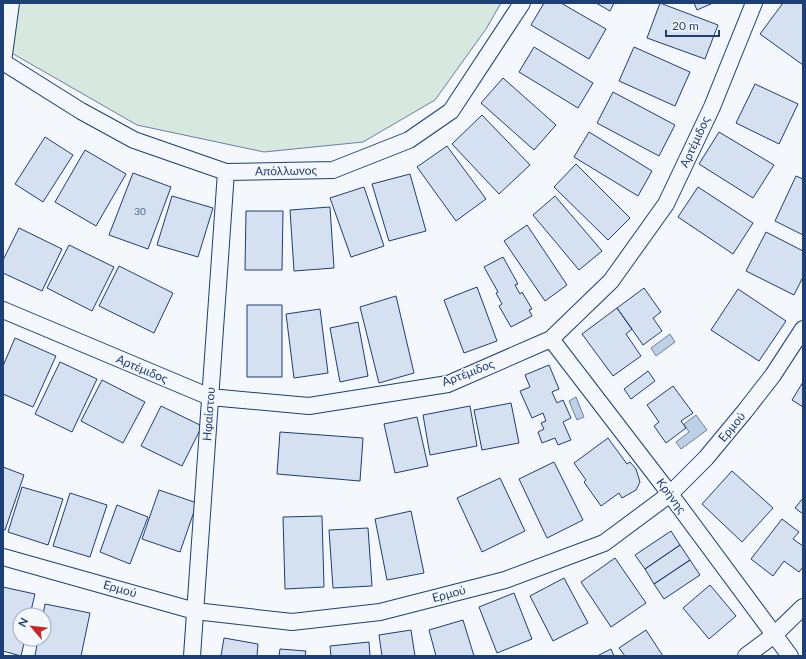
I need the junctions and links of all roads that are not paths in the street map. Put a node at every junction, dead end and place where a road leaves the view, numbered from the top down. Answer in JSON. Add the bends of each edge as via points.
{"nodes":[{"id":1,"x":11,"y":3,"type":"edge"},
{"id":2,"x":522,"y":3,"type":"edge"},
{"id":3,"x":754,"y":3,"type":"edge"},
{"id":4,"x":3,"y":62,"type":"edge"},
{"id":5,"x":226,"y":172,"type":"junction"},
{"id":6,"x":3,"y":310,"type":"edge"},
{"id":7,"x":803,"y":329,"type":"edge"},
{"id":8,"x":551,"y":338,"type":"junction"},
{"id":9,"x":210,"y":397,"type":"junction"},
{"id":10,"x":670,"y":494,"type":"junction"},
{"id":11,"x":3,"y":557,"type":"edge"},
{"id":12,"x":803,"y":608,"type":"edge"},
{"id":13,"x":195,"y":611,"type":"junction"},
{"id":14,"x":774,"y":634,"type":"junction"},
{"id":15,"x":192,"y":656,"type":"edge"},
{"id":16,"x":746,"y":656,"type":"edge"},
{"id":17,"x":790,"y":656,"type":"edge"}],
"edges":[{"from":1,"to":4,"type":"street"},
{"from":2,"to":5,"type":"street","name":"Απόλλωνος","via":[[451,110],[409,140],[333,170]]},
{"from":3,"to":8,"type":"street","name":"Αρτέμιδος","via":[[712,107],[666,204],[611,281]]},
{"from":4,"to":5,"type":"street","name":"Απόλλωνος","via":[[81,111],[134,140]]},
{"from":5,"to":9,"type":"street","name":"Ηφαίστου"},
{"from":6,"to":9,"type":"street","name":"Αρτέμιδος"},
{"from":7,"to":10,"type":"street","name":"Ερμού","via":[[773,375],[745,411],[706,458]]},
{"from":8,"to":9,"type":"street","name":"Αρτέμιδος","via":[[448,384],[309,406]]},
{"from":8,"to":10,"type":"street","name":"Κρήνης"},
{"from":9,"to":13,"type":"street","name":"Ηφαίστου"},
{"from":10,"to":13,"type":"street","name":"Ερμού","via":[[604,543],[505,580],[380,612],[292,622]]},
{"from":10,"to":14,"type":"street","name":"Κρήνης"},
{"from":11,"to":13,"type":"street","name":"Ερμού"},
{"from":12,"to":14,"type":"street"},
{"from":13,"to":15,"type":"street","name":"Ηφαίστου"},
{"from":14,"to":16,"type":"street"},
{"from":14,"to":17,"type":"street","name":"Κρήνης"}]}
